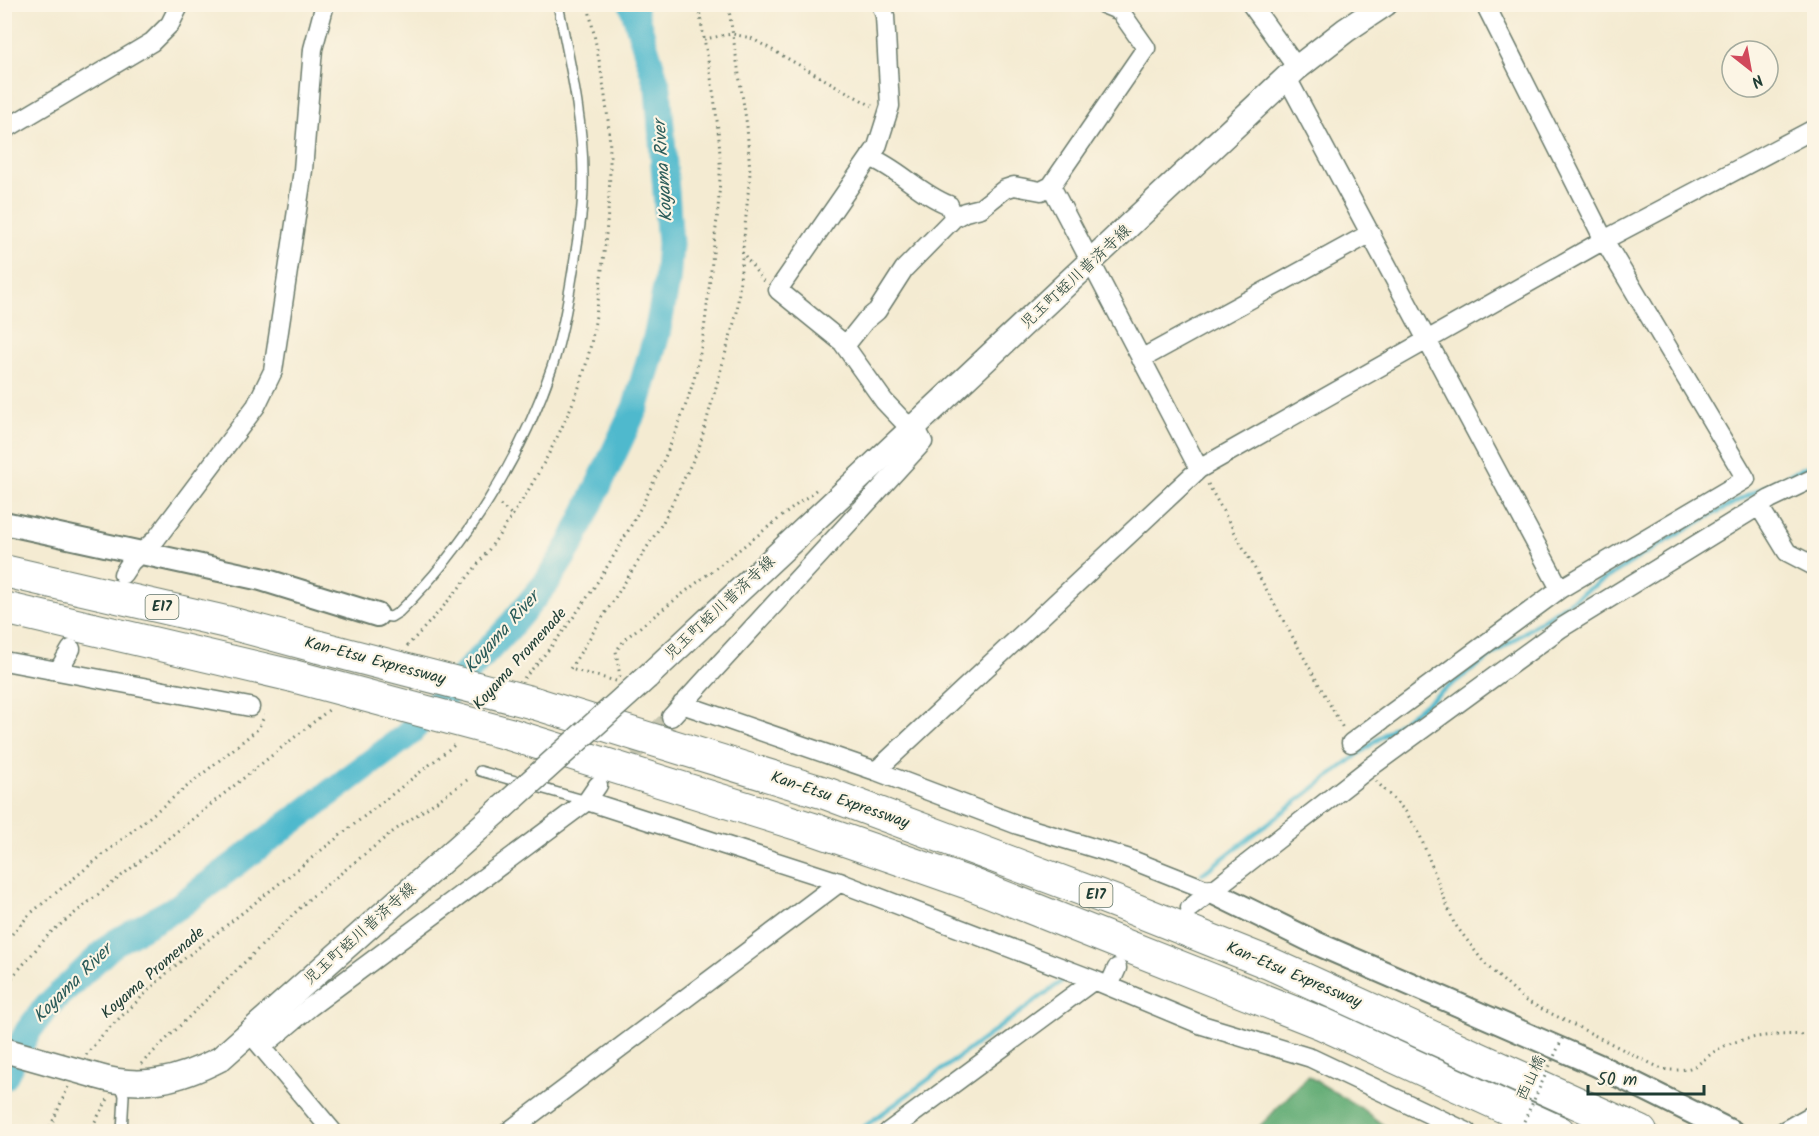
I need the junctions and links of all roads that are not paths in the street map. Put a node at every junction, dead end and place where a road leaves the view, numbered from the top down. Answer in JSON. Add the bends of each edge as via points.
{"nodes":[{"id":1,"x":180,"y":4,"type":"edge"},
{"id":2,"x":326,"y":4,"type":"edge"},
{"id":3,"x":558,"y":4,"type":"edge"},
{"id":4,"x":881,"y":4,"type":"edge"},
{"id":5,"x":1251,"y":4,"type":"edge"},
{"id":6,"x":1385,"y":4,"type":"edge"},
{"id":7,"x":1485,"y":4,"type":"edge"},
{"id":8,"x":1112,"y":6,"type":"edge"},
{"id":9,"x":1292,"y":73,"type":"junction"},
{"id":10,"x":4,"y":129,"type":"edge"},
{"id":11,"x":1815,"y":129,"type":"edge"},
{"id":12,"x":870,"y":157,"type":"junction"},
{"id":13,"x":1051,"y":186,"type":"junction"},
{"id":14,"x":954,"y":219,"type":"junction"},
{"id":15,"x":1371,"y":233,"type":"junction"},
{"id":16,"x":1604,"y":240,"type":"junction"},
{"id":17,"x":1091,"y":263,"type":"junction"},
{"id":18,"x":1429,"y":340,"type":"junction"},
{"id":19,"x":846,"y":346,"type":"junction"},
{"id":20,"x":1141,"y":359,"type":"junction"},
{"id":21,"x":916,"y":428,"type":"junction"},
{"id":22,"x":1199,"y":470,"type":"junction"},
{"id":23,"x":1815,"y":478,"type":"edge"},
{"id":24,"x":1760,"y":506,"type":"junction"},
{"id":25,"x":4,"y":524,"type":"edge"},
{"id":26,"x":142,"y":551,"type":"junction"},
{"id":27,"x":1815,"y":566,"type":"edge"},
{"id":28,"x":4,"y":571,"type":"edge"},
{"id":29,"x":123,"y":574,"type":"dead end"},
{"id":30,"x":1560,"y":589,"type":"junction"},
{"id":31,"x":4,"y":608,"type":"edge"},
{"id":32,"x":377,"y":615,"type":"joint"},
{"id":33,"x":71,"y":649,"type":"dead end"},
{"id":34,"x":4,"y":661,"type":"edge"},
{"id":35,"x":58,"y":671,"type":"junction"},
{"id":36,"x":250,"y":707,"type":"road end"},
{"id":37,"x":1351,"y":743,"type":"road end"},
{"id":38,"x":480,"y":771,"type":"road end"},
{"id":39,"x":876,"y":771,"type":"junction"},
{"id":40,"x":598,"y":785,"type":"tunnel mouth"},
{"id":41,"x":586,"y":801,"type":"junction"},
{"id":42,"x":840,"y":882,"type":"junction"},
{"id":43,"x":1210,"y":891,"type":"junction"},
{"id":44,"x":1190,"y":908,"type":"dead end"},
{"id":45,"x":1117,"y":968,"type":"dead end"},
{"id":46,"x":1102,"y":983,"type":"junction"},
{"id":47,"x":256,"y":1041,"type":"junction"},
{"id":48,"x":4,"y":1050,"type":"edge"},
{"id":49,"x":121,"y":1084,"type":"junction"},
{"id":50,"x":1815,"y":1114,"type":"edge"},
{"id":51,"x":122,"y":1131,"type":"edge"},
{"id":52,"x":333,"y":1131,"type":"edge"},
{"id":53,"x":508,"y":1131,"type":"edge"},
{"id":54,"x":888,"y":1131,"type":"edge"},
{"id":55,"x":1467,"y":1131,"type":"edge"},
{"id":56,"x":1559,"y":1131,"type":"edge"},
{"id":57,"x":1641,"y":1131,"type":"edge"},
{"id":58,"x":1732,"y":1131,"type":"edge"},
{"id":59,"x":1782,"y":1131,"type":"edge"}],
"edges":[{"from":1,"to":10,"type":"street","via":[[165,30],[152,42]]},
{"from":2,"to":26,"type":"street","via":[[313,49],[303,170],[273,371],[256,406]]},
{"from":3,"to":32,"type":"lane","via":[[581,134],[583,176],[576,255],[552,366],[519,443],[468,531],[399,612],[391,617]]},
{"from":4,"to":12,"type":"street","via":[[890,106]]},
{"from":5,"to":9,"type":"street"},
{"from":6,"to":9,"type":"main road","name":"児玉町蛭川普済寺線"},
{"from":7,"to":16,"type":"street"},
{"from":8,"to":13,"type":"street","via":[[1120,11],[1146,48]]},
{"from":9,"to":15,"type":"street"},
{"from":9,"to":17,"type":"main road","name":"児玉町蛭川普済寺線"},
{"from":11,"to":16,"type":"street"},
{"from":12,"to":14,"type":"street","via":[[891,166],[934,199],[949,205]]},
{"from":12,"to":19,"type":"street","via":[[778,290]]},
{"from":13,"to":14,"type":"street","via":[[1034,191],[1014,186],[1005,189],[981,208]]},
{"from":13,"to":17,"type":"street"},
{"from":14,"to":19,"type":"street","via":[[904,269],[877,311]]},
{"from":15,"to":18,"type":"street"},
{"from":15,"to":20,"type":"street"},
{"from":16,"to":18,"type":"street"},
{"from":16,"to":30,"type":"street","via":[[1746,479]]},
{"from":17,"to":20,"type":"street"},
{"from":17,"to":21,"type":"main road","name":"児玉町蛭川普済寺線"},
{"from":18,"to":22,"type":"street"},
{"from":18,"to":30,"type":"street"},
{"from":19,"to":21,"type":"street","via":[[884,401],[903,421]]},
{"from":20,"to":22,"type":"street"},
{"from":21,"to":39,"type":"street","via":[[923,442],[676,710]]},
{"from":21,"to":47,"type":"main road","name":"児玉町蛭川普済寺線","bridge":true,"via":[[502,808]]},
{"from":22,"to":39,"type":"street"},
{"from":23,"to":24,"type":"street"},
{"from":24,"to":27,"type":"street","via":[[1787,552]]},
{"from":24,"to":43,"type":"street","via":[[1561,628]]},
{"from":25,"to":26,"type":"street"},
{"from":26,"to":29,"type":"street"},
{"from":26,"to":32,"type":"street","via":[[261,579]]},
{"from":28,"to":57,"type":"highway","name":"Kan-Etsu Expressway","number":"E17","bridge":true,"via":[[319,647],[528,692],[828,794],[1282,969]]},
{"from":30,"to":37,"type":"street"},
{"from":31,"to":56,"type":"highway","name":"Kan-Etsu Expressway","number":"E17","bridge":true,"via":[[293,675],[509,734],[813,829],[971,884],[1323,1024]]},
{"from":33,"to":35,"type":"street"},
{"from":34,"to":35,"type":"street"},
{"from":35,"to":36,"type":"street"},
{"from":38,"to":41,"type":"lane"},
{"from":39,"to":43,"type":"street"},
{"from":40,"to":41,"type":"street"},
{"from":41,"to":42,"type":"street"},
{"from":41,"to":47,"type":"street","via":[[310,1007]]},
{"from":42,"to":46,"type":"street"},
{"from":42,"to":53,"type":"street"},
{"from":43,"to":44,"type":"street"},
{"from":43,"to":58,"type":"street","via":[[1318,944],[1597,1065]]},
{"from":45,"to":46,"type":"street"},
{"from":46,"to":54,"type":"street"},
{"from":46,"to":55,"type":"street","via":[[1202,1025],[1311,1058]]},
{"from":47,"to":49,"type":"main road","name":"児玉町蛭川普済寺線","via":[[185,1076]]},
{"from":47,"to":52,"type":"street"},
{"from":48,"to":49,"type":"main road","name":"児玉町蛭川普済寺線","bridge":true},
{"from":49,"to":51,"type":"lane"},
{"from":50,"to":59,"type":"street"}]}
